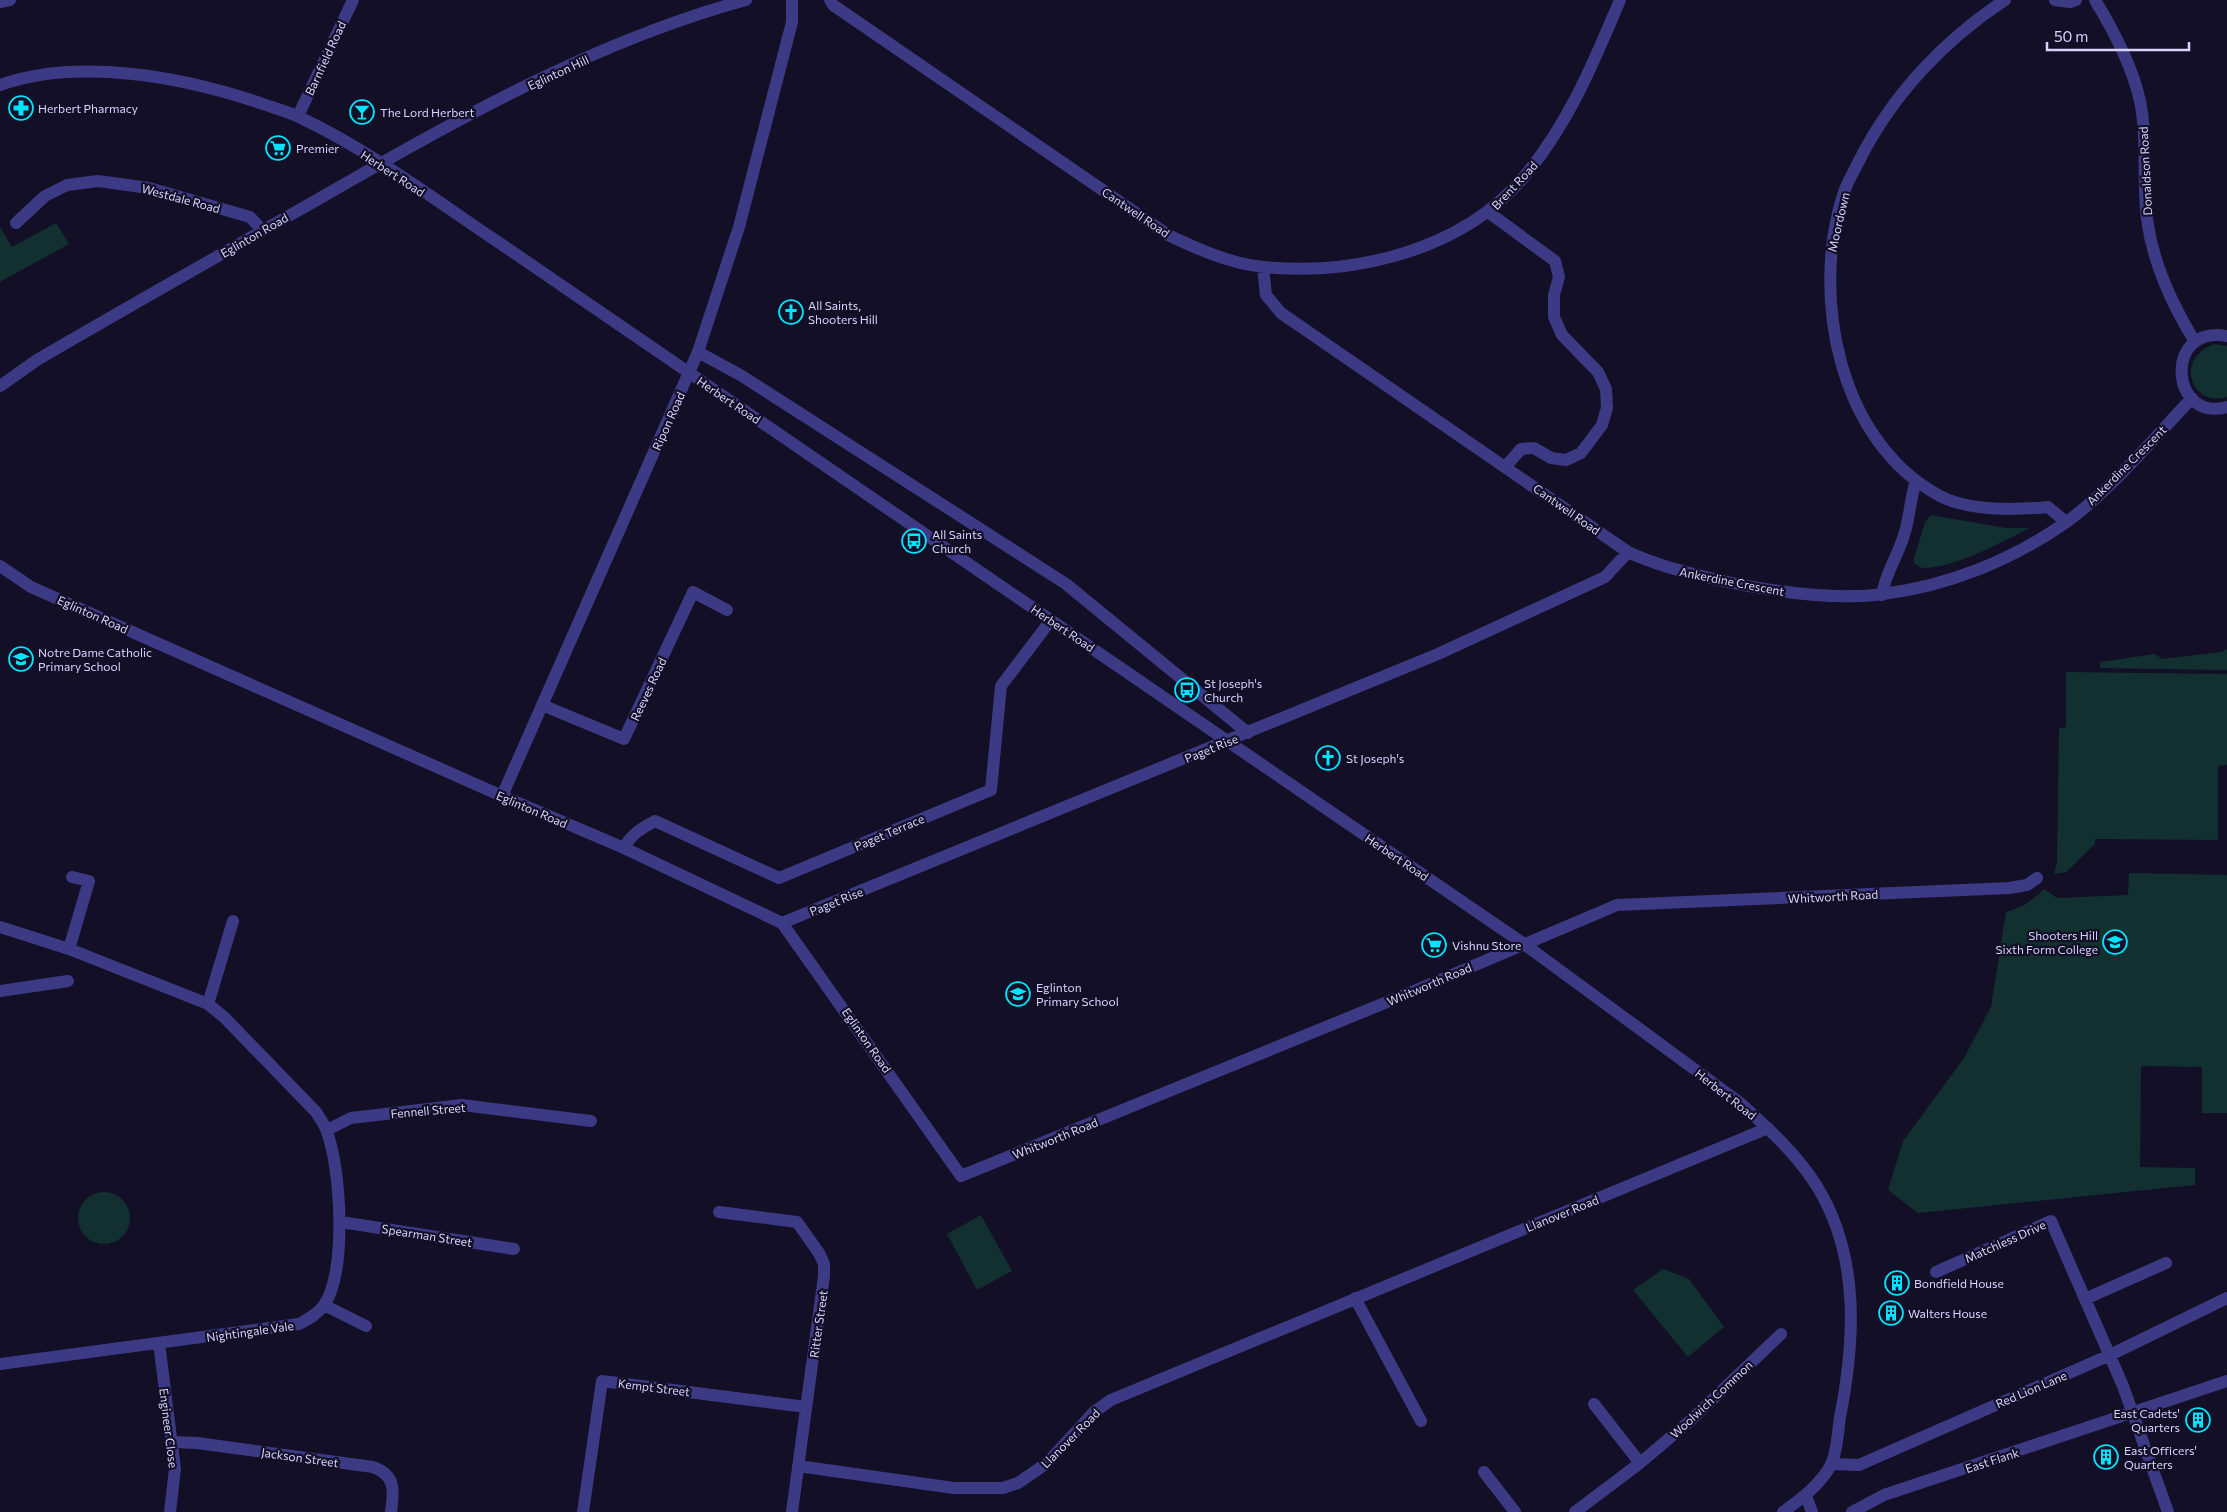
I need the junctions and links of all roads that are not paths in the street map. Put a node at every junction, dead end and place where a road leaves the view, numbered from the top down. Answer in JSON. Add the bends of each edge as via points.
{"nodes":[{"id":1,"x":10,"y":0,"type":"edge"},
{"id":2,"x":353,"y":0,"type":"edge"},
{"id":3,"x":746,"y":0,"type":"edge"},
{"id":4,"x":792,"y":0,"type":"edge"},
{"id":5,"x":830,"y":0,"type":"edge"},
{"id":6,"x":1620,"y":0,"type":"edge"},
{"id":7,"x":2005,"y":0,"type":"edge"},
{"id":8,"x":2055,"y":0,"type":"edge"},
{"id":9,"x":2076,"y":0,"type":"edge"},
{"id":10,"x":2095,"y":0,"type":"edge"},
{"id":11,"x":0,"y":2,"type":"edge"},
{"id":12,"x":731,"y":2,"type":"edge"},
{"id":13,"x":0,"y":85,"type":"edge"},
{"id":14,"x":298,"y":116,"type":"junction"},
{"id":15,"x":379,"y":162,"type":"junction"},
{"id":16,"x":1488,"y":212,"type":"junction"},
{"id":17,"x":16,"y":223,"type":"dead end"},
{"id":18,"x":262,"y":230,"type":"junction"},
{"id":19,"x":1262,"y":267,"type":"junction"},
{"id":20,"x":2227,"y":336,"type":"edge"},
{"id":21,"x":2194,"y":342,"type":"junction"},
{"id":22,"x":698,"y":352,"type":"junction"},
{"id":23,"x":689,"y":373,"type":"junction"},
{"id":24,"x":0,"y":386,"type":"edge"},
{"id":25,"x":2192,"y":398,"type":"junction"},
{"id":26,"x":2227,"y":407,"type":"edge"},
{"id":27,"x":1506,"y":466,"type":"junction"},
{"id":28,"x":1916,"y":481,"type":"junction"},
{"id":29,"x":2066,"y":522,"type":"junction"},
{"id":30,"x":1628,"y":552,"type":"junction"},
{"id":31,"x":0,"y":566,"type":"edge"},
{"id":32,"x":1882,"y":595,"type":"junction"},
{"id":33,"x":727,"y":610,"type":"dead end"},
{"id":34,"x":1051,"y":620,"type":"junction"},
{"id":35,"x":542,"y":705,"type":"junction"},
{"id":36,"x":1248,"y":733,"type":"junction"},
{"id":37,"x":1228,"y":742,"type":"junction"},
{"id":38,"x":502,"y":796,"type":"junction"},
{"id":39,"x":624,"y":848,"type":"junction"},
{"id":40,"x":72,"y":877,"type":"dead end"},
{"id":41,"x":2037,"y":878,"type":"dead end"},
{"id":42,"x":233,"y":921,"type":"dead end"},
{"id":43,"x":782,"y":923,"type":"junction"},
{"id":44,"x":0,"y":927,"type":"edge"},
{"id":45,"x":1524,"y":944,"type":"junction"},
{"id":46,"x":68,"y":949,"type":"junction"},
{"id":47,"x":68,"y":981,"type":"dead end"},
{"id":48,"x":0,"y":991,"type":"edge"},
{"id":49,"x":208,"y":1004,"type":"junction"},
{"id":50,"x":591,"y":1121,"type":"dead end"},
{"id":51,"x":1768,"y":1128,"type":"junction"},
{"id":52,"x":327,"y":1130,"type":"junction"},
{"id":53,"x":961,"y":1176,"type":"joint"},
{"id":54,"x":719,"y":1212,"type":"dead end"},
{"id":55,"x":341,"y":1222,"type":"junction"},
{"id":56,"x":514,"y":1249,"type":"dead end"},
{"id":57,"x":2166,"y":1263,"type":"dead end"},
{"id":58,"x":1936,"y":1272,"type":"dead end"},
{"id":59,"x":1356,"y":1298,"type":"junction"},
{"id":60,"x":2227,"y":1298,"type":"edge"},
{"id":61,"x":2086,"y":1299,"type":"junction"},
{"id":62,"x":324,"y":1305,"type":"junction"},
{"id":63,"x":366,"y":1326,"type":"dead end"},
{"id":64,"x":1781,"y":1334,"type":"dead end"},
{"id":65,"x":158,"y":1343,"type":"junction"},
{"id":66,"x":2110,"y":1355,"type":"junction"},
{"id":67,"x":0,"y":1364,"type":"edge"},
{"id":68,"x":2227,"y":1381,"type":"edge"},
{"id":69,"x":1594,"y":1404,"type":"dead end"},
{"id":70,"x":806,"y":1407,"type":"junction"},
{"id":71,"x":2134,"y":1414,"type":"junction"},
{"id":72,"x":1421,"y":1421,"type":"dead end"},
{"id":73,"x":173,"y":1442,"type":"junction"},
{"id":74,"x":1640,"y":1463,"type":"junction"},
{"id":75,"x":1831,"y":1464,"type":"junction"},
{"id":76,"x":798,"y":1466,"type":"junction"},
{"id":77,"x":1484,"y":1472,"type":"dead end"},
{"id":78,"x":1806,"y":1496,"type":"junction"},
{"id":79,"x":170,"y":1512,"type":"edge"},
{"id":80,"x":391,"y":1512,"type":"edge"},
{"id":81,"x":583,"y":1512,"type":"edge"},
{"id":82,"x":792,"y":1512,"type":"edge"},
{"id":83,"x":1515,"y":1512,"type":"edge"},
{"id":84,"x":1576,"y":1512,"type":"edge"},
{"id":85,"x":1782,"y":1512,"type":"edge"},
{"id":86,"x":1812,"y":1512,"type":"edge"},
{"id":87,"x":1852,"y":1512,"type":"edge"},
{"id":88,"x":2168,"y":1512,"type":"edge"}],
"edges":[{"from":1,"to":11,"type":"street"},
{"from":2,"to":14,"type":"street","name":"Barnfield Road"},
{"from":3,"to":12,"type":"street","name":"Eglinton Hill"},
{"from":4,"to":22,"type":"street","name":"Ripon Road","via":[[792,22],[740,228]]},
{"from":5,"to":19,"type":"street","name":"Cantwell Road","via":[[1168,235],[1211,255]]},
{"from":6,"to":16,"type":"street","name":"Brent Road","via":[[1564,122],[1522,180]]},
{"from":7,"to":28,"type":"street","name":"Moordown","via":[[1949,42],[1888,111],[1845,190],[1834,228],[1829,261],[1830,297],[1835,338],[1846,378],[1863,417],[1884,450]]},
{"from":8,"to":9,"type":"street"},
{"from":10,"to":21,"type":"street","name":"Donaldson Road","via":[[2128,63],[2140,100],[2145,141],[2147,218],[2154,253],[2176,310]]},
{"from":12,"to":15,"type":"street","name":"Eglinton Hill","via":[[619,44],[547,76]]},
{"from":13,"to":14,"type":"street","name":"Herbert Road","via":[[36,76],[75,72],[134,75],[233,95]]},
{"from":14,"to":15,"type":"street","name":"Herbert Road"},
{"from":15,"to":18,"type":"street","name":"Eglinton Road"},
{"from":15,"to":23,"type":"street","name":"Herbert Road"},
{"from":16,"to":19,"type":"street","name":"Brent Road","via":[[1414,250],[1364,263],[1309,269]]},
{"from":16,"to":27,"type":"street","via":[[1555,261],[1559,277],[1554,295],[1554,317],[1562,335],[1598,372],[1606,389],[1607,408],[1602,425],[1581,453],[1566,460],[1550,458],[1534,448],[1521,450]]},
{"from":17,"to":18,"type":"street","name":"Westdale Road","via":[[44,196],[67,185],[98,181],[149,188],[250,217]]},
{"from":18,"to":24,"type":"street","name":"Eglinton Road","via":[[37,360]]},
{"from":19,"to":27,"type":"street","name":"Cantwell Road","via":[[1266,295],[1281,313]]},
{"from":20,"to":21,"type":"street","via":[[2204,337]]},
{"from":21,"to":25,"type":"street","via":[[2180,370],[2185,390]]},
{"from":22,"to":23,"type":"street","name":"Ripon Road"},
{"from":22,"to":36,"type":"street","name":"Herbert Road","via":[[742,376],[1066,584]]},
{"from":23,"to":34,"type":"street","name":"Herbert Road"},
{"from":23,"to":35,"type":"street","name":"Ripon Road"},
{"from":25,"to":26,"type":"street","via":[[2212,408]]},
{"from":25,"to":29,"type":"street","name":"Ankerdine Crescent","via":[[2098,495]]},
{"from":27,"to":30,"type":"street","name":"Cantwell Road"},
{"from":28,"to":29,"type":"street","name":"Moordown","via":[[1942,497],[1981,507],[2048,507]]},
{"from":28,"to":32,"type":"street","via":[[1904,536],[1885,578]]},
{"from":29,"to":32,"type":"street","name":"Ankerdine Crescent","via":[[2020,552],[1971,572]]},
{"from":30,"to":32,"type":"street","name":"Ankerdine Crescent","via":[[1657,566],[1755,588],[1810,595]]},
{"from":30,"to":36,"type":"street","name":"Paget Rise","via":[[1605,577],[1438,654]]},
{"from":31,"to":38,"type":"street","name":"Eglinton Road","via":[[31,587]]},
{"from":33,"to":35,"type":"street","name":"Reeves Road","via":[[693,592],[624,739]]},
{"from":34,"to":37,"type":"street","name":"Herbert Road"},
{"from":34,"to":39,"type":"street","name":"Paget Terrace","via":[[1000,686],[991,790],[779,878],[655,821],[640,829]]},
{"from":35,"to":38,"type":"street","name":"Ripon Road"},
{"from":36,"to":37,"type":"street","name":"Paget Rise"},
{"from":37,"to":43,"type":"street","name":"Paget Rise"},
{"from":37,"to":45,"type":"street","name":"Herbert Road"},
{"from":38,"to":39,"type":"street","name":"Eglinton Road"},
{"from":39,"to":43,"type":"street","name":"Eglinton Road"},
{"from":40,"to":46,"type":"street","via":[[89,881]]},
{"from":41,"to":45,"type":"street","name":"Whitworth Road","via":[[2027,885],[2009,888],[1616,905]]},
{"from":42,"to":49,"type":"street"},
{"from":43,"to":53,"type":"street","name":"Eglinton Road"},
{"from":44,"to":46,"type":"street"},
{"from":45,"to":51,"type":"street","name":"Herbert Road","via":[[1739,1102]]},
{"from":45,"to":53,"type":"street","name":"Whitworth Road"},
{"from":46,"to":49,"type":"street"},
{"from":47,"to":48,"type":"street"},
{"from":49,"to":52,"type":"street","via":[[302,1096]]},
{"from":50,"to":52,"type":"street","name":"Fennell Street","via":[[462,1105],[350,1118]]},
{"from":51,"to":59,"type":"street","name":"Llanover Road"},
{"from":51,"to":75,"type":"street","name":"Herbert Road","via":[[1800,1162],[1818,1188],[1831,1215],[1847,1266],[1851,1337],[1847,1383]]},
{"from":52,"to":55,"type":"street"},
{"from":54,"to":70,"type":"street","name":"Ritter Street","via":[[797,1222],[824,1264]]},
{"from":55,"to":56,"type":"street","name":"Spearman Street"},
{"from":55,"to":62,"type":"street","via":[[333,1280]]},
{"from":57,"to":61,"type":"street"},
{"from":58,"to":61,"type":"street","name":"Matchless Drive","via":[[2051,1221]]},
{"from":59,"to":72,"type":"street"},
{"from":59,"to":76,"type":"street","name":"Llanover Road","via":[[1111,1400],[1094,1412],[1047,1463],[1011,1486],[983,1490],[954,1488]]},
{"from":60,"to":66,"type":"street","name":"Red Lion Lane"},
{"from":61,"to":66,"type":"street","name":"Matchless Drive"},
{"from":62,"to":63,"type":"street"},
{"from":62,"to":65,"type":"street","name":"Nightingale Vale","via":[[299,1324],[286,1327]]},
{"from":64,"to":74,"type":"street","name":"Woolwich Common","via":[[1692,1419]]},
{"from":65,"to":67,"type":"street","name":"Nightingale Vale"},
{"from":65,"to":73,"type":"street","name":"Engineer Close"},
{"from":66,"to":71,"type":"street","name":"Matchless Drive"},
{"from":66,"to":75,"type":"street","name":"Red Lion Lane","via":[[1859,1465]]},
{"from":68,"to":71,"type":"street","name":"East Flank"},
{"from":69,"to":74,"type":"street"},
{"from":70,"to":76,"type":"street","name":"Ritter Street"},
{"from":70,"to":81,"type":"street","name":"Kempt Street","via":[[602,1381]]},
{"from":71,"to":87,"type":"street","name":"East Flank","via":[[1884,1495]]},
{"from":71,"to":88,"type":"street","name":"Matchless Drive"},
{"from":73,"to":79,"type":"street","name":"Engineer Close","via":[[176,1469]]},
{"from":73,"to":80,"type":"street","name":"Jackson Street","via":[[197,1442],[373,1467],[382,1470],[390,1479],[394,1490]]},
{"from":74,"to":84,"type":"street","name":"Woolwich Common"},
{"from":75,"to":78,"type":"street"},
{"from":76,"to":82,"type":"street","name":"Ritter Street"},
{"from":77,"to":83,"type":"street"},
{"from":78,"to":85,"type":"street"},
{"from":78,"to":86,"type":"street"}]}
